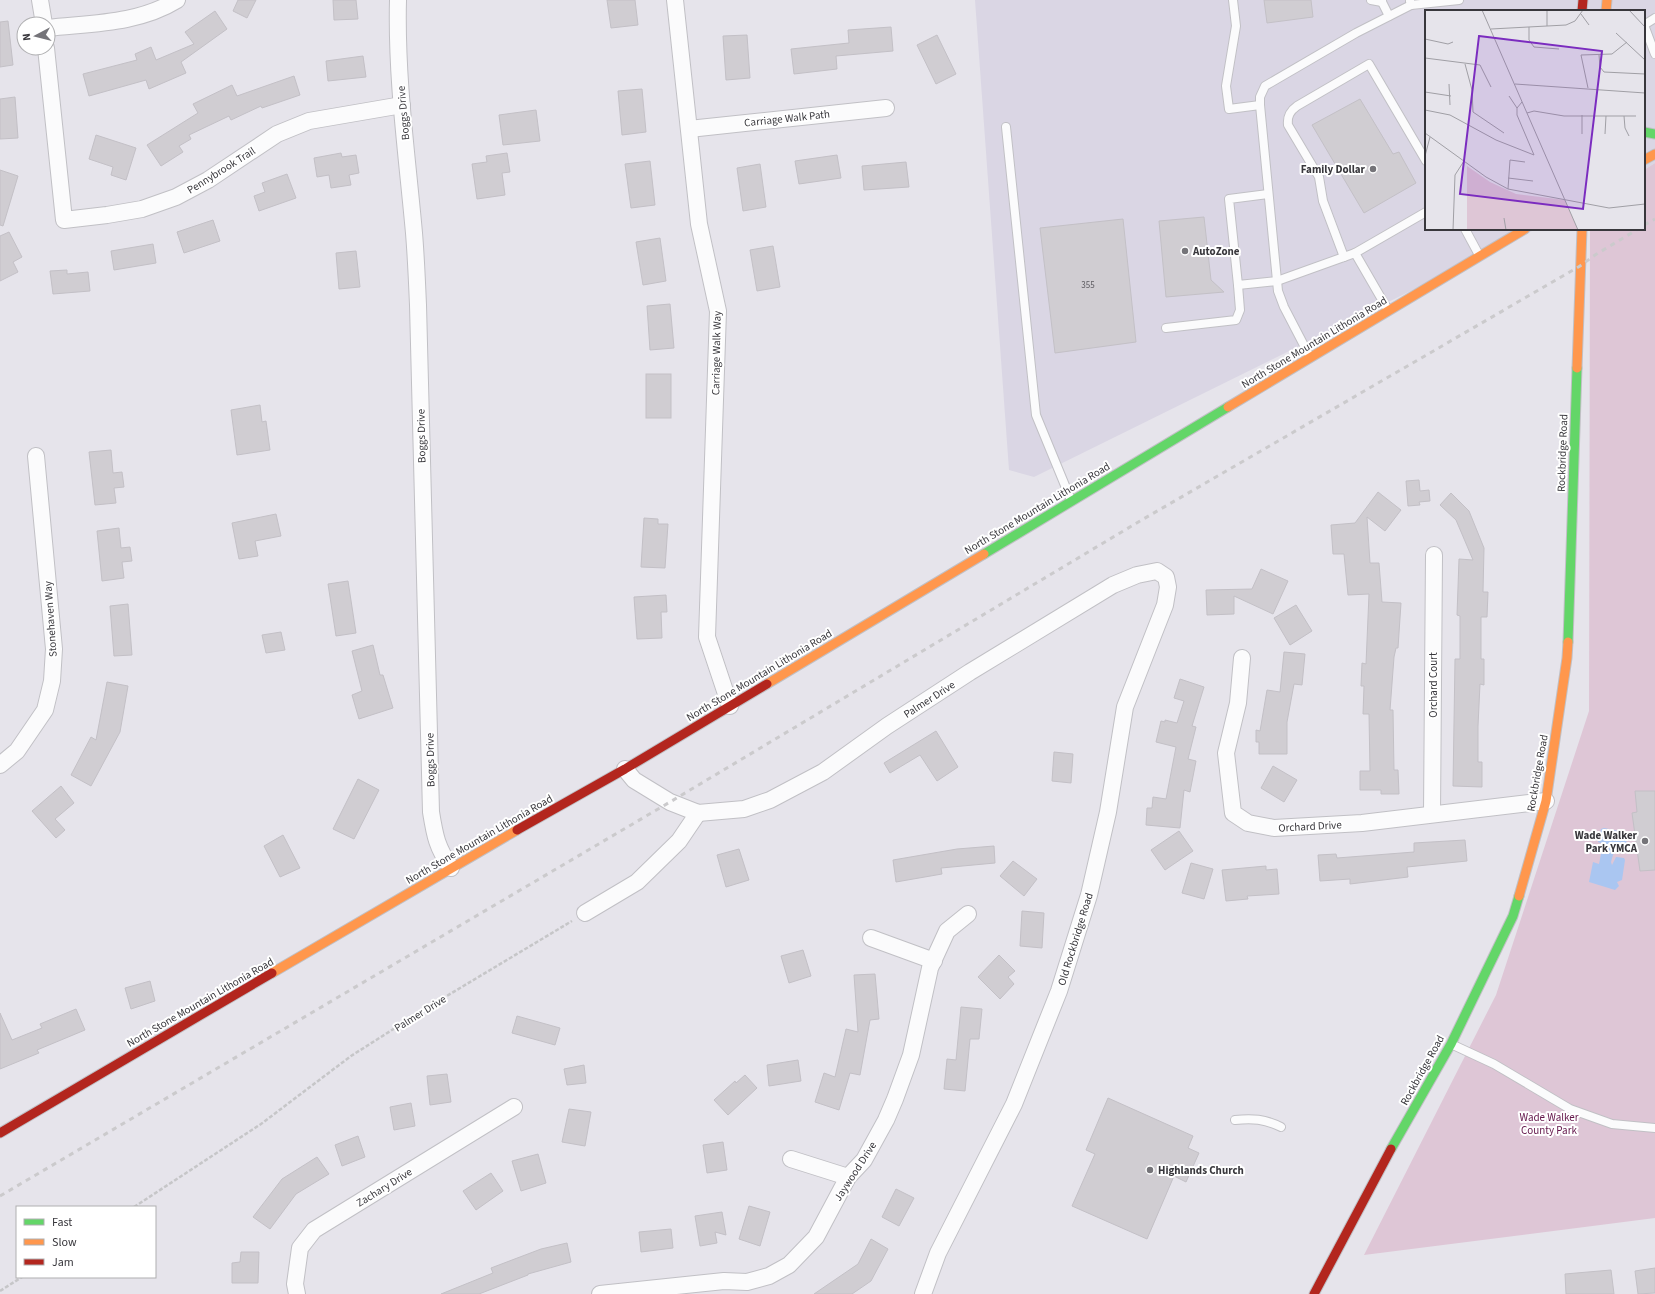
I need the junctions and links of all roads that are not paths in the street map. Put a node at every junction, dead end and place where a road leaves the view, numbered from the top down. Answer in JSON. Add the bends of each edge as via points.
{"nodes":[{"id":1,"x":40,"y":0,"type":"edge"},
{"id":2,"x":177,"y":0,"type":"edge"},
{"id":3,"x":398,"y":0,"type":"edge"},
{"id":4,"x":675,"y":0,"type":"edge"},
{"id":5,"x":1232,"y":0,"type":"edge"},
{"id":6,"x":1371,"y":0,"type":"edge"},
{"id":7,"x":1458,"y":0,"type":"edge"},
{"id":8,"x":1583,"y":0,"type":"edge"},
{"id":9,"x":1382,"y":1,"type":"edge"},
{"id":10,"x":1410,"y":2,"type":"edge"},
{"id":11,"x":1582,"y":10,"type":"edge"},
{"id":12,"x":43,"y":16,"type":"edge"},
{"id":13,"x":1389,"y":16,"type":"junction"},
{"id":14,"x":1655,"y":18,"type":"edge"},
{"id":15,"x":1645,"y":24,"type":"edge"},
{"id":16,"x":56,"y":27,"type":"edge"},
{"id":17,"x":1645,"y":28,"type":"edge"},
{"id":18,"x":1655,"y":54,"type":"edge"},
{"id":19,"x":47,"y":56,"type":"edge"},
{"id":20,"x":402,"y":105,"type":"junction"},
{"id":21,"x":1260,"y":105,"type":"junction"},
{"id":22,"x":886,"y":108,"type":"dead end"},
{"id":23,"x":1006,"y":128,"type":"dead end"},
{"id":24,"x":689,"y":129,"type":"junction"},
{"id":25,"x":1645,"y":132,"type":"edge"},
{"id":26,"x":1655,"y":134,"type":"edge"},
{"id":27,"x":1655,"y":154,"type":"edge"},
{"id":28,"x":1425,"y":159,"type":"edge"},
{"id":29,"x":1645,"y":159,"type":"edge"},
{"id":30,"x":1268,"y":194,"type":"junction"},
{"id":31,"x":1425,"y":213,"type":"edge"},
{"id":32,"x":1466,"y":230,"type":"edge"},
{"id":33,"x":1523,"y":230,"type":"edge"},
{"id":34,"x":1582,"y":230,"type":"edge"},
{"id":35,"x":1354,"y":254,"type":"junction"},
{"id":36,"x":1480,"y":256,"type":"junction"},
{"id":37,"x":1344,"y":257,"type":"junction"},
{"id":38,"x":1277,"y":281,"type":"junction"},
{"id":39,"x":1238,"y":285,"type":"junction"},
{"id":40,"x":1389,"y":311,"type":"junction"},
{"id":41,"x":1166,"y":328,"type":"dead end"},
{"id":42,"x":1311,"y":358,"type":"junction"},
{"id":43,"x":36,"y":456,"type":"dead end"},
{"id":44,"x":1072,"y":501,"type":"junction"},
{"id":45,"x":1434,"y":555,"type":"dead end"},
{"id":46,"x":1157,"y":571,"type":"joint"},
{"id":47,"x":1242,"y":658,"type":"dead end"},
{"id":48,"x":730,"y":706,"type":"junction"},
{"id":49,"x":0,"y":765,"type":"edge"},
{"id":50,"x":625,"y":769,"type":"junction"},
{"id":51,"x":1546,"y":801,"type":"junction"},
{"id":52,"x":698,"y":813,"type":"junction"},
{"id":53,"x":1432,"y":814,"type":"junction"},
{"id":54,"x":451,"y":868,"type":"junction"},
{"id":55,"x":585,"y":913,"type":"road end"},
{"id":56,"x":968,"y":914,"type":"dead end"},
{"id":57,"x":871,"y":938,"type":"dead end"},
{"id":58,"x":934,"y":960,"type":"junction"},
{"id":59,"x":1450,"y":1044,"type":"junction"},
{"id":60,"x":514,"y":1107,"type":"dead end"},
{"id":61,"x":1235,"y":1120,"type":"dead end"},
{"id":62,"x":1281,"y":1127,"type":"dead end"},
{"id":63,"x":1655,"y":1128,"type":"edge"},
{"id":64,"x":0,"y":1133,"type":"edge"},
{"id":65,"x":791,"y":1159,"type":"dead end"},
{"id":66,"x":848,"y":1177,"type":"junction"},
{"id":67,"x":1317,"y":1293,"type":"edge"},
{"id":68,"x":297,"y":1294,"type":"edge"},
{"id":69,"x":600,"y":1294,"type":"edge"},
{"id":70,"x":923,"y":1294,"type":"edge"}],
"edges":[{"from":1,"to":12,"type":"street"},
{"from":2,"to":16,"type":"street","via":[[163,9],[130,19]]},
{"from":3,"to":20,"type":"street","name":"Boggs Drive","via":[[397,29]]},
{"from":4,"to":24,"type":"street","name":"Carriage Walk Way"},
{"from":5,"to":21,"type":"lane","via":[[1236,26],[1226,86],[1230,109]]},
{"from":6,"to":9,"type":"lane"},
{"from":7,"to":10,"type":"lane"},
{"from":8,"to":11,"type":"main road"},
{"from":9,"to":13,"type":"lane"},
{"from":10,"to":13,"type":"lane"},
{"from":13,"to":21,"type":"lane","via":[[1266,86],[1260,98]]},
{"from":14,"to":15,"type":"lane"},
{"from":17,"to":18,"type":"lane"},
{"from":19,"to":20,"type":"street","name":"Pennybrook Trail","via":[[64,220],[142,209],[176,196],[208,180],[277,134],[308,121]]},
{"from":20,"to":54,"type":"street","name":"Boggs Drive","via":[[418,305],[431,812],[435,837]]},
{"from":21,"to":30,"type":"lane"},
{"from":22,"to":24,"type":"street","name":"Carriage Walk Path"},
{"from":23,"to":44,"type":"lane","via":[[1036,415]]},
{"from":24,"to":48,"type":"street","name":"Carriage Walk Way","via":[[699,224],[718,311],[707,637]]},
{"from":25,"to":26,"type":"main road"},
{"from":27,"to":29,"type":"main road"},
{"from":28,"to":37,"type":"lane","via":[[1369,64],[1289,113],[1288,124],[1319,177],[1324,201]]},
{"from":30,"to":38,"type":"lane"},
{"from":30,"to":39,"type":"lane","via":[[1230,198]]},
{"from":31,"to":35,"type":"lane"},
{"from":32,"to":36,"type":"lane"},
{"from":33,"to":36,"type":"main road","name":"North Stone Mountain Lithonia Road"},
{"from":34,"to":51,"type":"main road","name":"Rockbridge Road","via":[[1567,658]]},
{"from":35,"to":37,"type":"lane"},
{"from":35,"to":40,"type":"lane"},
{"from":36,"to":40,"type":"main road","name":"North Stone Mountain Lithonia Road"},
{"from":37,"to":38,"type":"lane"},
{"from":38,"to":39,"type":"lane"},
{"from":38,"to":42,"type":"lane","via":[[1280,298]]},
{"from":39,"to":41,"type":"lane","via":[[1240,310],[1236,320]]},
{"from":40,"to":42,"type":"main road","name":"North Stone Mountain Lithonia Road"},
{"from":42,"to":44,"type":"main road","name":"North Stone Mountain Lithonia Road"},
{"from":43,"to":49,"type":"street","name":"Stonehaven Way","via":[[54,649],[52,681],[45,710],[17,751]]},
{"from":44,"to":48,"type":"main road","name":"North Stone Mountain Lithonia Road"},
{"from":45,"to":53,"type":"street","name":"Orchard Court"},
{"from":46,"to":52,"type":"street","name":"Palmer Drive","via":[[1137,575],[1113,585],[970,672],[887,726],[823,772],[770,800],[744,809]]},
{"from":46,"to":70,"type":"street","name":"Old Rockbridge Road","via":[[1166,577],[1168,587],[1165,605],[1124,707],[1108,812],[1090,895],[1059,991],[1014,1104],[938,1253]]},
{"from":47,"to":53,"type":"street","name":"Orchard Drive","via":[[1238,702],[1226,753],[1233,813],[1248,823],[1274,828],[1362,823]]},
{"from":48,"to":50,"type":"main road","name":"North Stone Mountain Lithonia Road"},
{"from":50,"to":52,"type":"street","name":"Palmer Drive","via":[[634,780],[670,802]]},
{"from":50,"to":54,"type":"main road","name":"North Stone Mountain Lithonia Road"},
{"from":51,"to":53,"type":"street","name":"Orchard Drive"},
{"from":51,"to":59,"type":"main road","name":"Rockbridge Road","via":[[1513,916]]},
{"from":52,"to":55,"type":"street","via":[[679,841],[638,882]]},
{"from":54,"to":64,"type":"main road","name":"North Stone Mountain Lithonia Road"},
{"from":56,"to":58,"type":"street","name":"Jaywood Drive","via":[[947,931]]},
{"from":57,"to":58,"type":"street"},
{"from":58,"to":66,"type":"street","name":"Jaywood Drive","via":[[930,968],[911,1056],[895,1099],[864,1160]]},
{"from":59,"to":63,"type":"lane","via":[[1494,1064],[1570,1109],[1612,1124]]},
{"from":59,"to":67,"type":"main road","name":"Rockbridge Road","via":[[1379,1171]]},
{"from":60,"to":68,"type":"street","name":"Zachary Drive","via":[[314,1230],[300,1248],[295,1284]]},
{"from":61,"to":62,"type":"lane","via":[[1251,1118]]},
{"from":65,"to":66,"type":"street"},
{"from":66,"to":69,"type":"street","name":"Jaywood Drive","via":[[816,1237],[789,1265],[769,1276],[747,1282],[724,1281]]}]}
